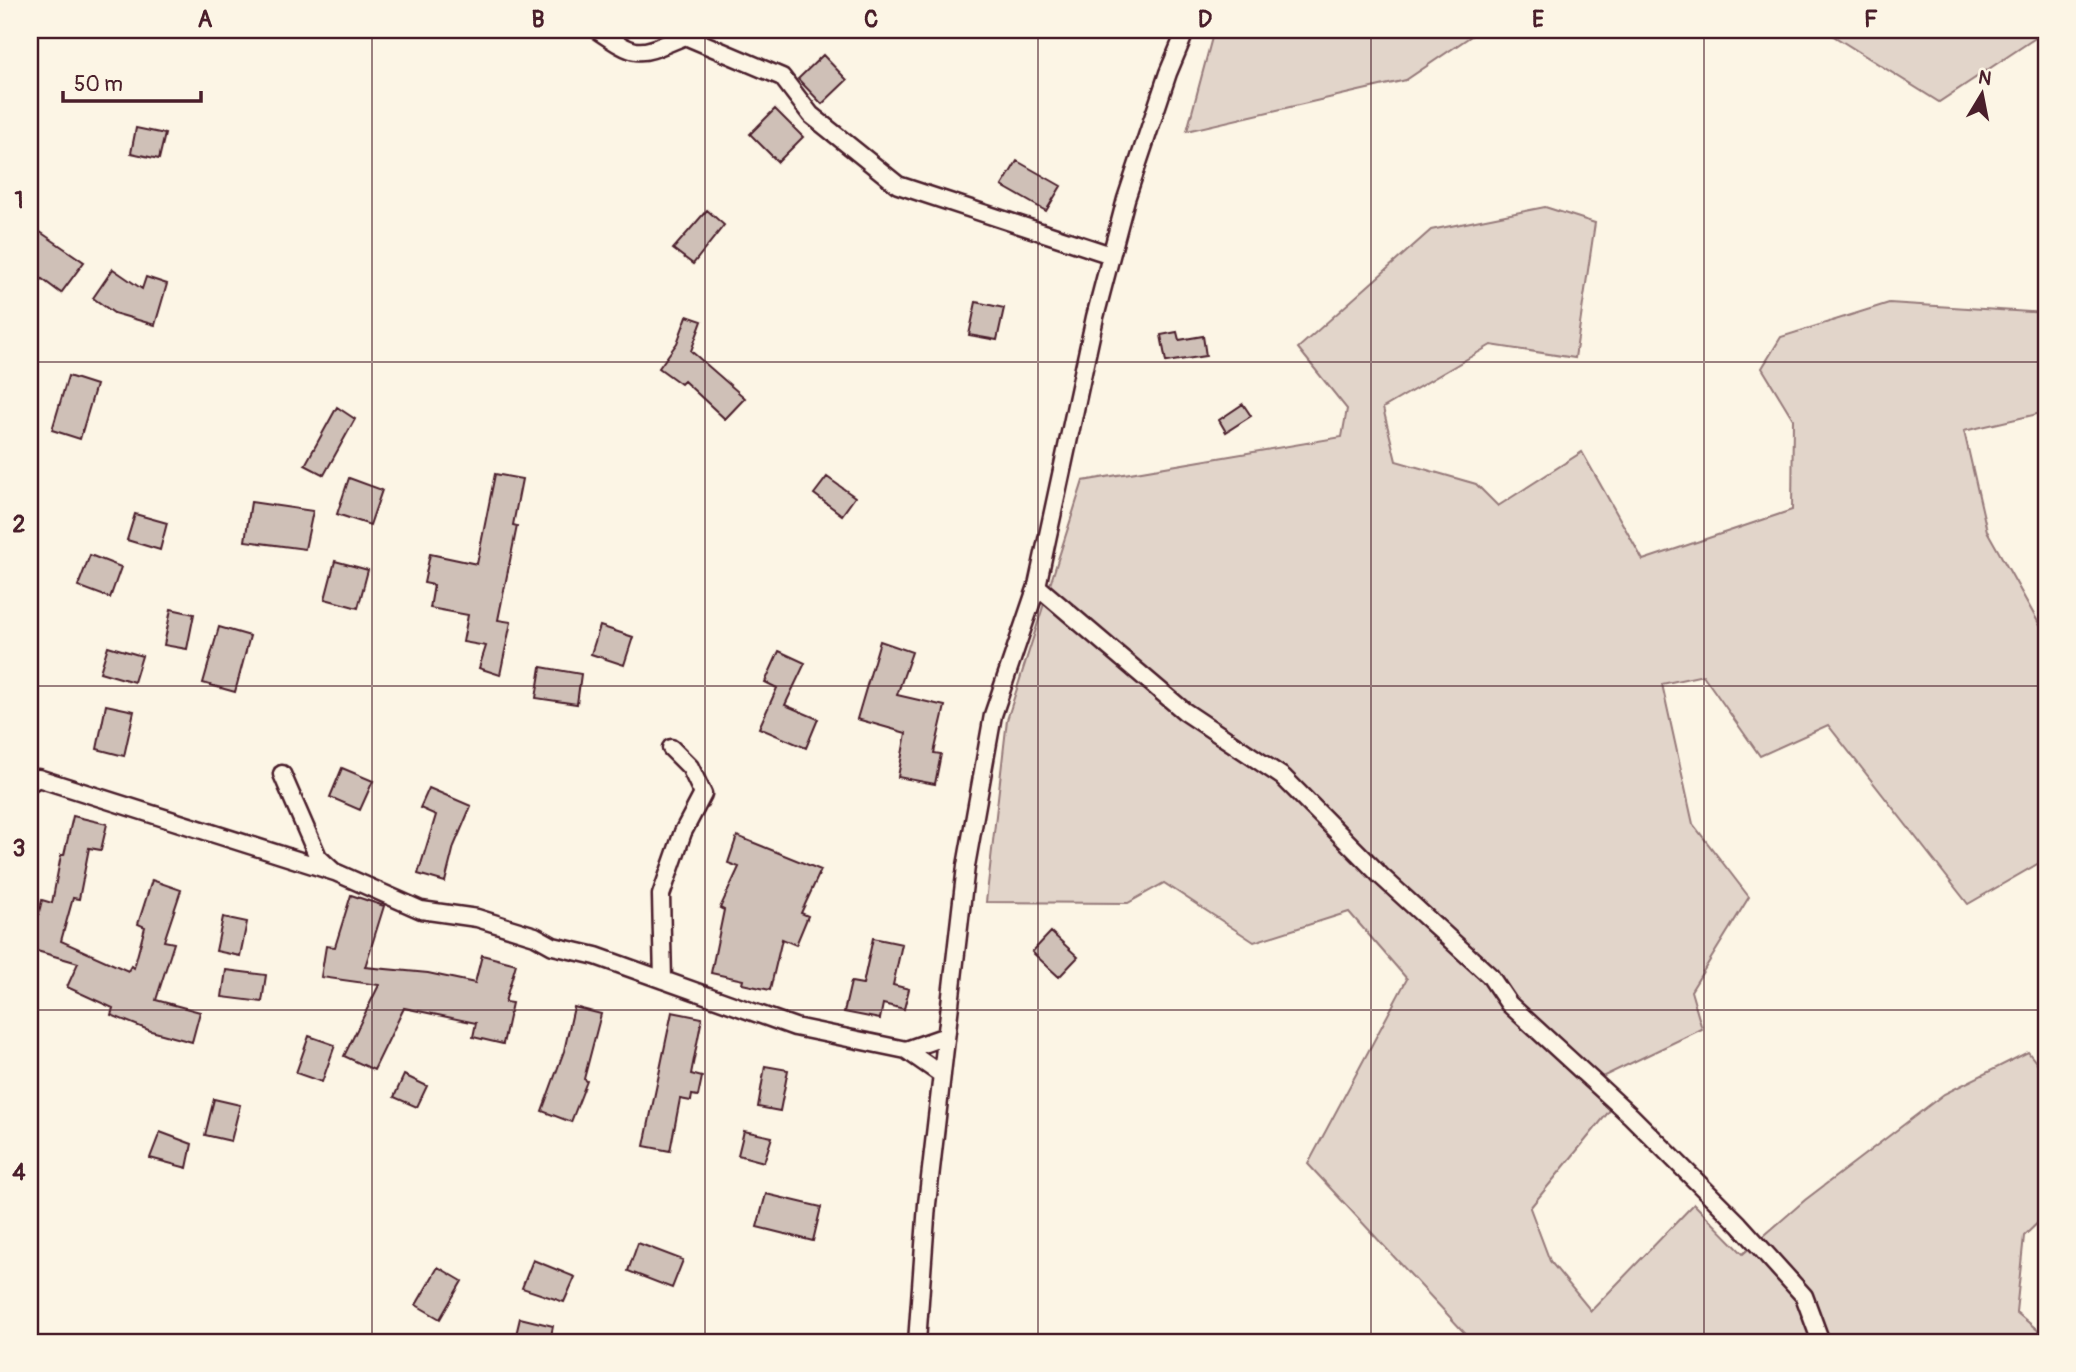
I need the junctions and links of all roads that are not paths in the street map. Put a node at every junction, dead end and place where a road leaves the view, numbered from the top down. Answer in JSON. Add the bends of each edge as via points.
{"nodes":[{"id":1,"x":597,"y":30,"type":"edge"},
{"id":2,"x":1186,"y":30,"type":"edge"},
{"id":3,"x":1111,"y":256,"type":"junction"},
{"id":4,"x":1038,"y":586,"type":"junction"},
{"id":5,"x":671,"y":748,"type":"dead end"},
{"id":6,"x":282,"y":774,"type":"dead end"},
{"id":7,"x":32,"y":780,"type":"edge"},
{"id":8,"x":335,"y":872,"type":"junction"},
{"id":9,"x":663,"y":979,"type":"junction"},
{"id":10,"x":946,"y":1036,"type":"junction"},
{"id":11,"x":906,"y":1050,"type":"junction"},
{"id":12,"x":942,"y":1075,"type":"junction"},
{"id":13,"x":917,"y":1342,"type":"edge"},
{"id":14,"x":1821,"y":1342,"type":"edge"}],
"edges":[{"from":1,"to":3,"type":"street","via":[[628,51],[643,54],[684,36],[782,77],[811,114],[898,185]]},
{"from":2,"to":3,"type":"street","via":[[1130,186]]},
{"from":3,"to":4,"type":"street"},
{"from":4,"to":10,"type":"street","via":[[993,715],[965,866]]},
{"from":4,"to":14,"type":"street","via":[[1184,711],[1283,777],[1490,976],[1509,1004],[1739,1224],[1804,1296]]},
{"from":5,"to":9,"type":"street","via":[[690,767],[703,794],[683,832],[662,895]]},
{"from":6,"to":8,"type":"street","via":[[318,857]]},
{"from":7,"to":8,"type":"street"},
{"from":8,"to":9,"type":"street","via":[[421,910],[477,918]]},
{"from":9,"to":11,"type":"street","via":[[795,1027]]},
{"from":10,"to":11,"type":"street"},
{"from":10,"to":12,"type":"street"},
{"from":11,"to":12,"type":"street"},
{"from":12,"to":13,"type":"street"}]}
